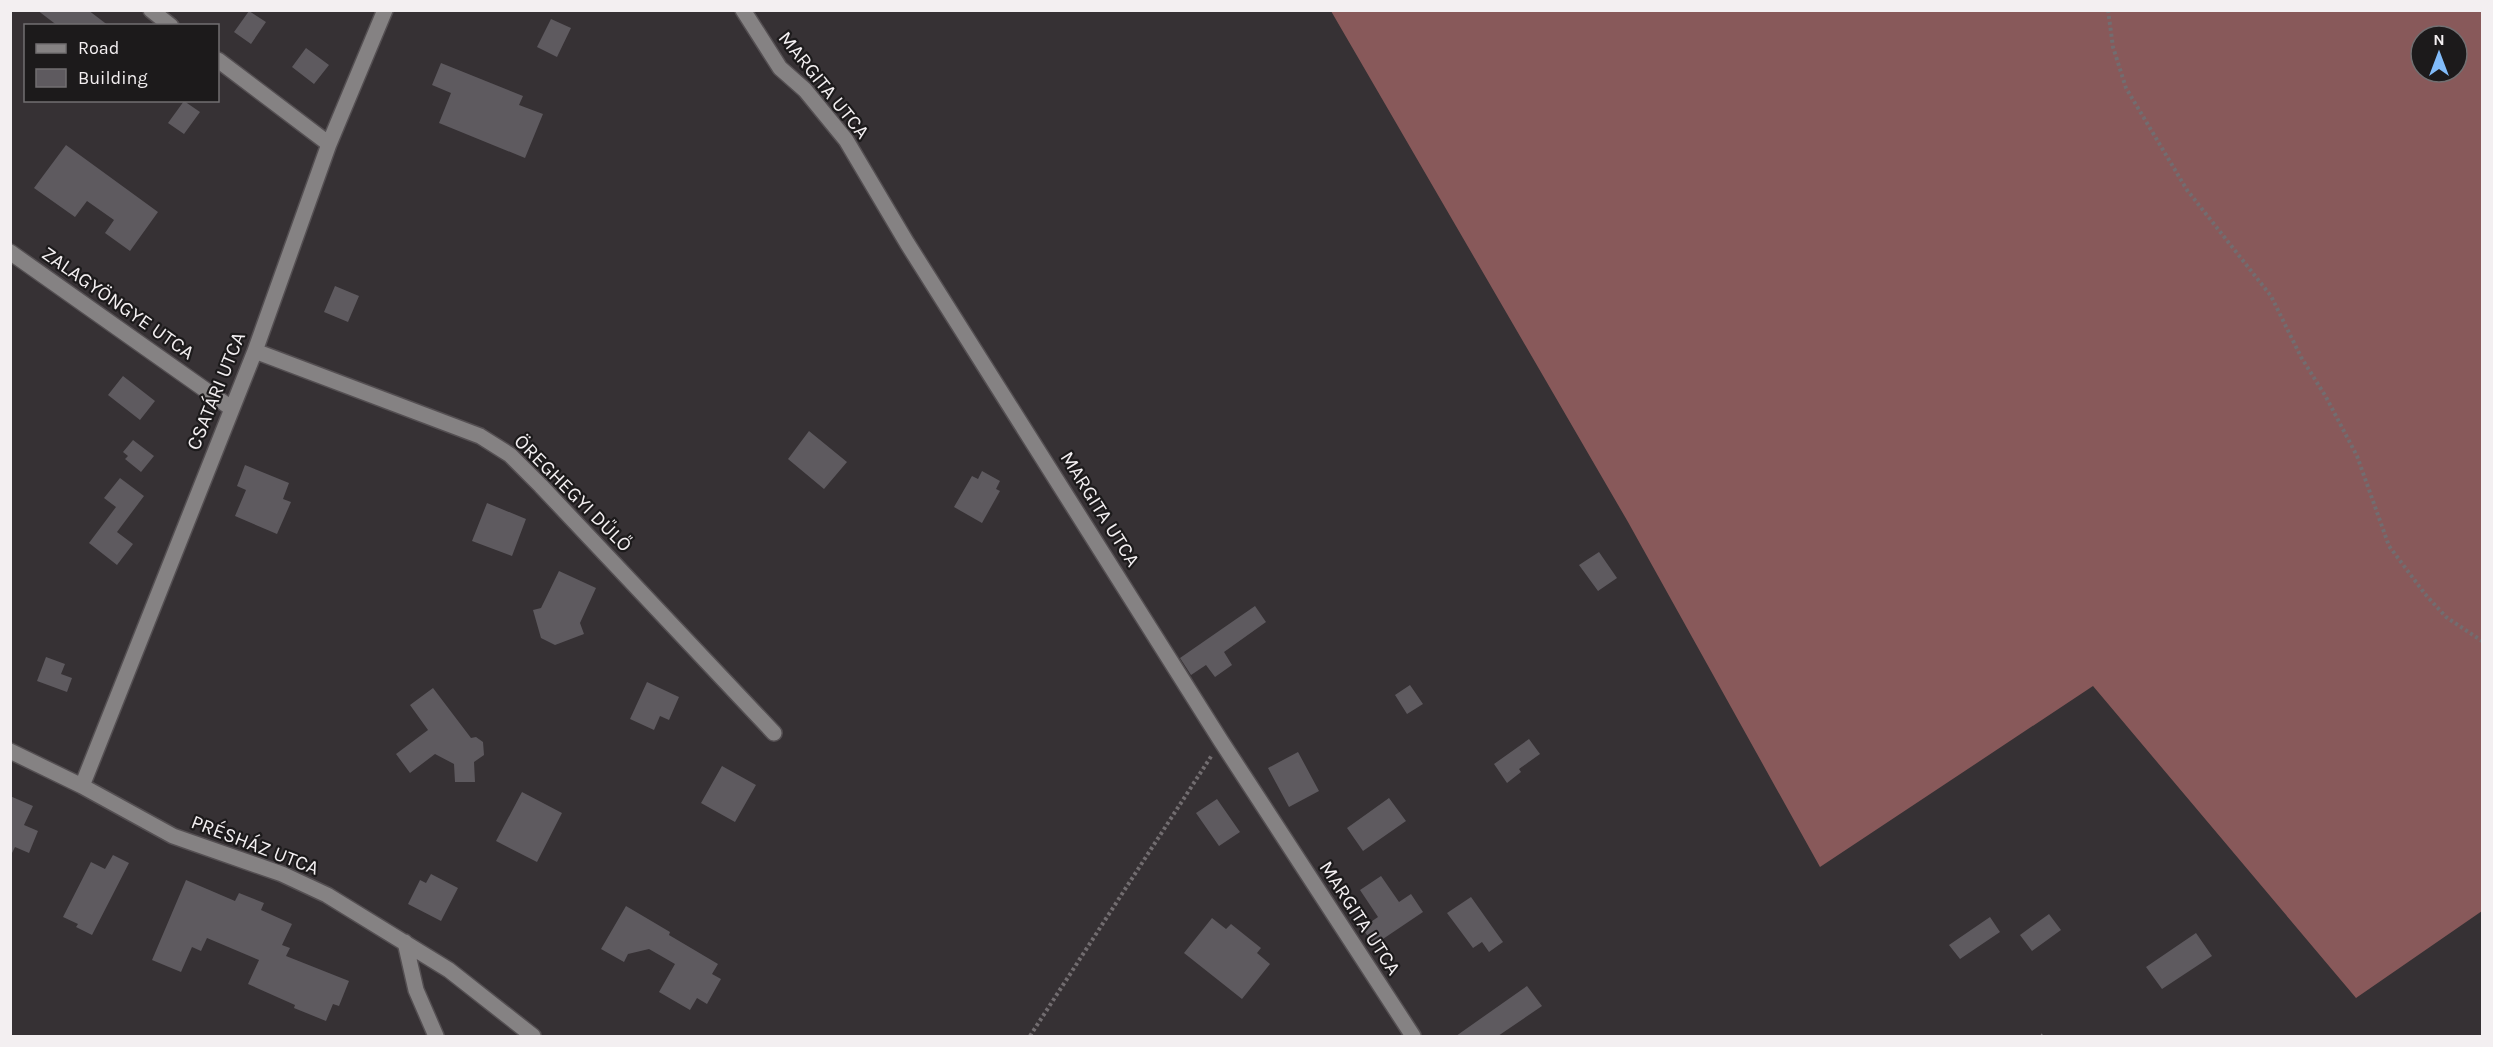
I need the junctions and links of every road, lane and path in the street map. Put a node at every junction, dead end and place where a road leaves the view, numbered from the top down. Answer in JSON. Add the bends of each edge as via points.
{"nodes":[{"id":1,"x":151,"y":10,"type":"edge"},
{"id":2,"x":385,"y":10,"type":"edge"},
{"id":3,"x":743,"y":10,"type":"edge"},
{"id":4,"x":2108,"y":10,"type":"edge"},
{"id":5,"x":168,"y":24,"type":"edge"},
{"id":6,"x":219,"y":61,"type":"edge"},
{"id":7,"x":329,"y":144,"type":"junction"},
{"id":8,"x":10,"y":252,"type":"edge"},
{"id":9,"x":255,"y":351,"type":"junction"},
{"id":10,"x":231,"y":408,"type":"junction"},
{"id":11,"x":2482,"y":641,"type":"edge"},
{"id":12,"x":774,"y":733,"type":"dead end"},
{"id":13,"x":1221,"y":741,"type":"junction"},
{"id":14,"x":10,"y":751,"type":"edge"},
{"id":15,"x":82,"y":786,"type":"junction"},
{"id":16,"x":405,"y":942,"type":"junction"},
{"id":17,"x":436,"y":1036,"type":"edge"},
{"id":18,"x":533,"y":1036,"type":"edge"},
{"id":19,"x":1030,"y":1036,"type":"edge"},
{"id":20,"x":1413,"y":1036,"type":"edge"}],
"edges":[{"from":1,"to":5,"type":"street"},
{"from":2,"to":7,"type":"street","name":"CSATÁRI UTCA"},
{"from":3,"to":13,"type":"street","name":"MARGITA UTCA","via":[[780,68],[805,90],[846,140]]},
{"from":4,"to":11,"type":"path","via":[[2113,47],[2126,88],[2187,190],[2271,296],[2357,456],[2389,546],[2446,617]]},
{"from":6,"to":7,"type":"street"},
{"from":7,"to":9,"type":"street","name":"CSATÁRI UTCA"},
{"from":8,"to":10,"type":"street","name":"ZALAGYÖNGYE UTCA"},
{"from":9,"to":10,"type":"street","name":"CSATÁRI UTCA"},
{"from":9,"to":12,"type":"street","name":"ÖREGHEGYI DŰLŐ","via":[[480,436],[510,455]]},
{"from":10,"to":15,"type":"street","name":"CSATÁRI UTCA"},
{"from":13,"to":19,"type":"path"},
{"from":13,"to":20,"type":"street","name":"MARGITA UTCA"},
{"from":14,"to":15,"type":"street","name":"PRÉSHÁZ UTCA"},
{"from":15,"to":16,"type":"street","name":"PRÉSHÁZ UTCA","via":[[173,836],[282,874],[327,895]]},
{"from":16,"to":17,"type":"street","via":[[416,990]]},
{"from":16,"to":18,"type":"street","name":"PRÉSHÁZ UTCA","via":[[449,970]]}]}
